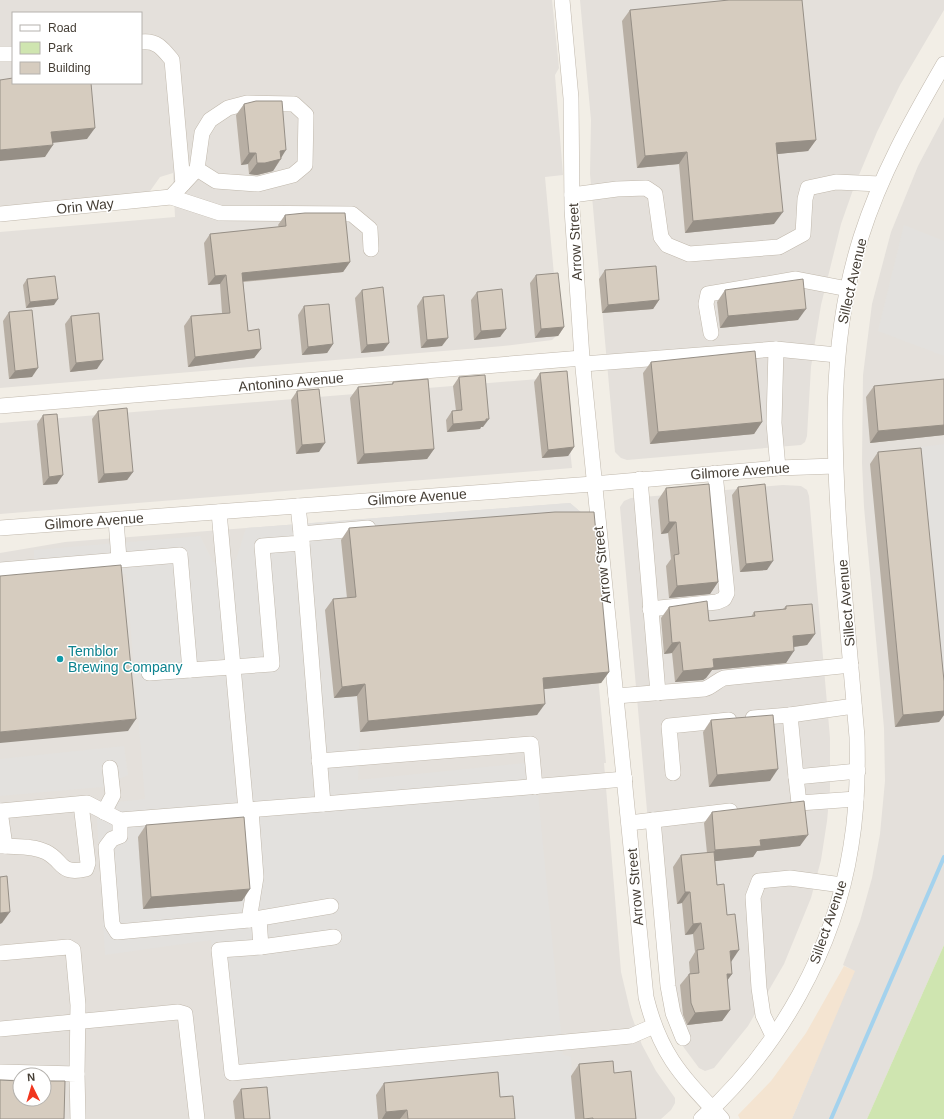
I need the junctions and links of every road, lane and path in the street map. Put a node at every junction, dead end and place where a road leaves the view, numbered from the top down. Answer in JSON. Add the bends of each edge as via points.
{"nodes":[{"id":1,"x":562,"y":0,"type":"edge"},
{"id":2,"x":142,"y":42,"type":"edge"},
{"id":3,"x":0,"y":54,"type":"edge"},
{"id":4,"x":12,"y":54,"type":"edge"},
{"id":5,"x":944,"y":64,"type":"edge"},
{"id":6,"x":197,"y":169,"type":"junction"},
{"id":7,"x":183,"y":184,"type":"junction"},
{"id":8,"x":880,"y":184,"type":"junction"},
{"id":9,"x":572,"y":195,"type":"junction"},
{"id":10,"x":171,"y":197,"type":"junction"},
{"id":11,"x":0,"y":214,"type":"edge"},
{"id":12,"x":371,"y":249,"type":"dead end"},
{"id":13,"x":848,"y":289,"type":"junction"},
{"id":14,"x":711,"y":333,"type":"dead end"},
{"id":15,"x":776,"y":350,"type":"junction"},
{"id":16,"x":837,"y":355,"type":"junction"},
{"id":17,"x":582,"y":361,"type":"junction"},
{"id":18,"x":0,"y":406,"type":"edge"},
{"id":19,"x":835,"y":466,"type":"junction"},
{"id":20,"x":778,"y":468,"type":"junction"},
{"id":21,"x":715,"y":473,"type":"junction"},
{"id":22,"x":640,"y":479,"type":"junction"},
{"id":23,"x":593,"y":484,"type":"junction"},
{"id":24,"x":298,"y":506,"type":"junction"},
{"id":25,"x":219,"y":512,"type":"junction"},
{"id":26,"x":116,"y":520,"type":"junction"},
{"id":27,"x":0,"y":528,"type":"edge"},
{"id":28,"x":381,"y":528,"type":"edge"},
{"id":29,"x":302,"y":538,"type":"junction"},
{"id":30,"x":119,"y":559,"type":"junction"},
{"id":31,"x":0,"y":570,"type":"edge"},
{"id":32,"x":650,"y":609,"type":"junction"},
{"id":33,"x":851,"y":665,"type":"junction"},
{"id":34,"x":233,"y":667,"type":"junction"},
{"id":35,"x":190,"y":670,"type":"junction"},
{"id":36,"x":149,"y":673,"type":"dead end"},
{"id":37,"x":658,"y":693,"type":"junction"},
{"id":38,"x":616,"y":696,"type":"junction"},
{"id":39,"x":854,"y":706,"type":"junction"},
{"id":40,"x":790,"y":715,"type":"junction"},
{"id":41,"x":319,"y":761,"type":"junction"},
{"id":42,"x":110,"y":768,"type":"dead end"},
{"id":43,"x":858,"y":771,"type":"junction"},
{"id":44,"x":673,"y":772,"type":"dead end"},
{"id":45,"x":796,"y":777,"type":"junction"},
{"id":46,"x":625,"y":779,"type":"junction"},
{"id":47,"x":535,"y":787,"type":"junction"},
{"id":48,"x":856,"y":799,"type":"junction"},
{"id":49,"x":799,"y":803,"type":"junction"},
{"id":50,"x":81,"y":804,"type":"junction"},
{"id":51,"x":322,"y":804,"type":"junction"},
{"id":52,"x":783,"y":805,"type":"edge"},
{"id":53,"x":248,"y":810,"type":"junction"},
{"id":54,"x":745,"y":810,"type":"edge"},
{"id":55,"x":0,"y":811,"type":"edge"},
{"id":56,"x":104,"y":812,"type":"junction"},
{"id":57,"x":120,"y":820,"type":"junction"},
{"id":58,"x":653,"y":820,"type":"junction"},
{"id":59,"x":629,"y":822,"type":"junction"},
{"id":60,"x":2,"y":846,"type":"edge"},
{"id":61,"x":842,"y":885,"type":"junction"},
{"id":62,"x":331,"y":906,"type":"dead end"},
{"id":63,"x":254,"y":919,"type":"junction"},
{"id":64,"x":334,"y":937,"type":"dead end"},
{"id":65,"x":261,"y":947,"type":"junction"},
{"id":66,"x":0,"y":953,"type":"edge"},
{"id":67,"x":78,"y":1022,"type":"junction"},
{"id":68,"x":654,"y":1026,"type":"junction"},
{"id":69,"x":0,"y":1029,"type":"edge"},
{"id":70,"x":773,"y":1036,"type":"junction"},
{"id":71,"x":683,"y":1038,"type":"dead end"},
{"id":72,"x":0,"y":1072,"type":"edge"},
{"id":73,"x":77,"y":1074,"type":"junction"},
{"id":74,"x":717,"y":1114,"type":"edge"},
{"id":75,"x":78,"y":1119,"type":"edge"},
{"id":76,"x":197,"y":1119,"type":"edge"},
{"id":77,"x":701,"y":1119,"type":"edge"}],
"edges":[{"from":1,"to":9,"type":"street","name":"Arrow Street","via":[[571,98]]},
{"from":2,"to":7,"type":"street","via":[[150,41],[161,46],[172,60]]},
{"from":3,"to":4,"type":"street"},
{"from":5,"to":8,"type":"street","name":"Sillect Avenue","via":[[910,121]]},
{"from":6,"to":6,"type":"street","via":[[202,133],[210,120],[228,108],[247,103],[294,104],[306,115],[305,165],[293,175],[258,184],[216,181]]},
{"from":6,"to":7,"type":"street"},
{"from":7,"to":10,"type":"street"},
{"from":8,"to":9,"type":"street","via":[[836,182],[808,188],[803,234],[779,247],[689,254],[667,245],[661,237],[655,194],[646,188]]},
{"from":8,"to":13,"type":"street","name":"Sillect Avenue","via":[[861,238]]},
{"from":9,"to":17,"type":"street","name":"Arrow Street"},
{"from":10,"to":11,"type":"street","name":"Orin Way"},
{"from":10,"to":12,"type":"street","via":[[220,213],[352,214],[370,228]]},
{"from":13,"to":14,"type":"street","via":[[796,279],[708,294],[706,304]]},
{"from":13,"to":16,"type":"street","name":"Sillect Avenue"},
{"from":15,"to":16,"type":"street","name":"Antonino Avenue"},
{"from":15,"to":17,"type":"street","name":"Antonino Avenue"},
{"from":15,"to":20,"type":"street","via":[[774,423]]},
{"from":16,"to":19,"type":"street","name":"Sillect Avenue","via":[[834,404]]},
{"from":17,"to":18,"type":"street","name":"Antonino Avenue"},
{"from":17,"to":23,"type":"street","name":"Arrow Street"},
{"from":19,"to":20,"type":"street","name":"Gilmore Avenue"},
{"from":19,"to":33,"type":"street","name":"Sillect Avenue"},
{"from":20,"to":21,"type":"street","name":"Gilmore Avenue"},
{"from":21,"to":22,"type":"street","name":"Gilmore Avenue"},
{"from":21,"to":32,"type":"street","via":[[727,593],[717,602]]},
{"from":22,"to":23,"type":"street","name":"Gilmore Avenue"},
{"from":22,"to":32,"type":"street"},
{"from":23,"to":24,"type":"street","name":"Gilmore Avenue"},
{"from":23,"to":38,"type":"street","name":"Arrow Street","via":[[589,514]]},
{"from":24,"to":25,"type":"street","name":"Gilmore Avenue"},
{"from":24,"to":29,"type":"street"},
{"from":25,"to":26,"type":"street","name":"Gilmore Avenue"},
{"from":25,"to":34,"type":"street"},
{"from":26,"to":27,"type":"street","name":"Gilmore Avenue"},
{"from":26,"to":30,"type":"street"},
{"from":28,"to":29,"type":"street"},
{"from":29,"to":34,"type":"street","via":[[262,546],[272,664]]},
{"from":29,"to":41,"type":"street"},
{"from":30,"to":31,"type":"street"},
{"from":30,"to":35,"type":"street","via":[[180,554]]},
{"from":32,"to":37,"type":"street"},
{"from":33,"to":37,"type":"street","via":[[724,678],[710,688]]},
{"from":33,"to":39,"type":"street","name":"Sillect Avenue"},
{"from":34,"to":35,"type":"street"},
{"from":34,"to":53,"type":"street"},
{"from":35,"to":36,"type":"street"},
{"from":37,"to":38,"type":"street"},
{"from":38,"to":46,"type":"street","name":"Arrow Street"},
{"from":39,"to":40,"type":"street"},
{"from":39,"to":43,"type":"street","name":"Sillect Avenue"},
{"from":40,"to":44,"type":"street","via":[[669,726]]},
{"from":40,"to":45,"type":"street"},
{"from":41,"to":47,"type":"street","via":[[531,744]]},
{"from":41,"to":51,"type":"street"},
{"from":42,"to":56,"type":"street","via":[[113,795]]},
{"from":43,"to":45,"type":"street"},
{"from":43,"to":48,"type":"street","name":"Sillect Avenue"},
{"from":45,"to":49,"type":"street"},
{"from":46,"to":47,"type":"street"},
{"from":46,"to":59,"type":"street","name":"Arrow Street"},
{"from":47,"to":51,"type":"street"},
{"from":48,"to":49,"type":"street"},
{"from":48,"to":61,"type":"street","name":"Sillect Avenue","via":[[851,846]]},
{"from":49,"to":52,"type":"street"},
{"from":50,"to":55,"type":"street"},
{"from":50,"to":56,"type":"street","via":[[87,803]]},
{"from":50,"to":60,"type":"street","via":[[88,863],[86,869],[72,871],[62,867],[46,852],[33,848]]},
{"from":51,"to":53,"type":"street"},
{"from":53,"to":57,"type":"street"},
{"from":53,"to":63,"type":"street","via":[[256,877]]},
{"from":54,"to":58,"type":"street"},
{"from":55,"to":60,"type":"street"},
{"from":56,"to":57,"type":"street"},
{"from":57,"to":63,"type":"street","via":[[120,836],[112,839],[106,847],[112,924],[117,932]]},
{"from":58,"to":59,"type":"street"},
{"from":58,"to":71,"type":"street","via":[[668,986],[673,1013]]},
{"from":59,"to":68,"type":"street","name":"Arrow Street","via":[[644,980]]},
{"from":61,"to":70,"type":"street","name":"Sillect Avenue","via":[[830,927],[814,966]]},
{"from":61,"to":70,"type":"street","via":[[790,878],[760,881],[753,897],[759,988],[763,1015]]},
{"from":62,"to":63,"type":"street"},
{"from":63,"to":65,"type":"street"},
{"from":64,"to":65,"type":"street"},
{"from":65,"to":68,"type":"street","via":[[219,950],[232,1074],[631,1036]]},
{"from":66,"to":67,"type":"street","via":[[68,946],[73,950]]},
{"from":67,"to":69,"type":"street"},
{"from":67,"to":73,"type":"street"},
{"from":67,"to":76,"type":"street","via":[[178,1012],[185,1014]]},
{"from":68,"to":74,"type":"street","name":"Arrow Street","via":[[673,1063]]},
{"from":70,"to":74,"type":"street","name":"Sillect Avenue"},
{"from":72,"to":73,"type":"street"},
{"from":73,"to":75,"type":"street"},
{"from":74,"to":77,"type":"street","name":"Sillect Avenue"}]}
